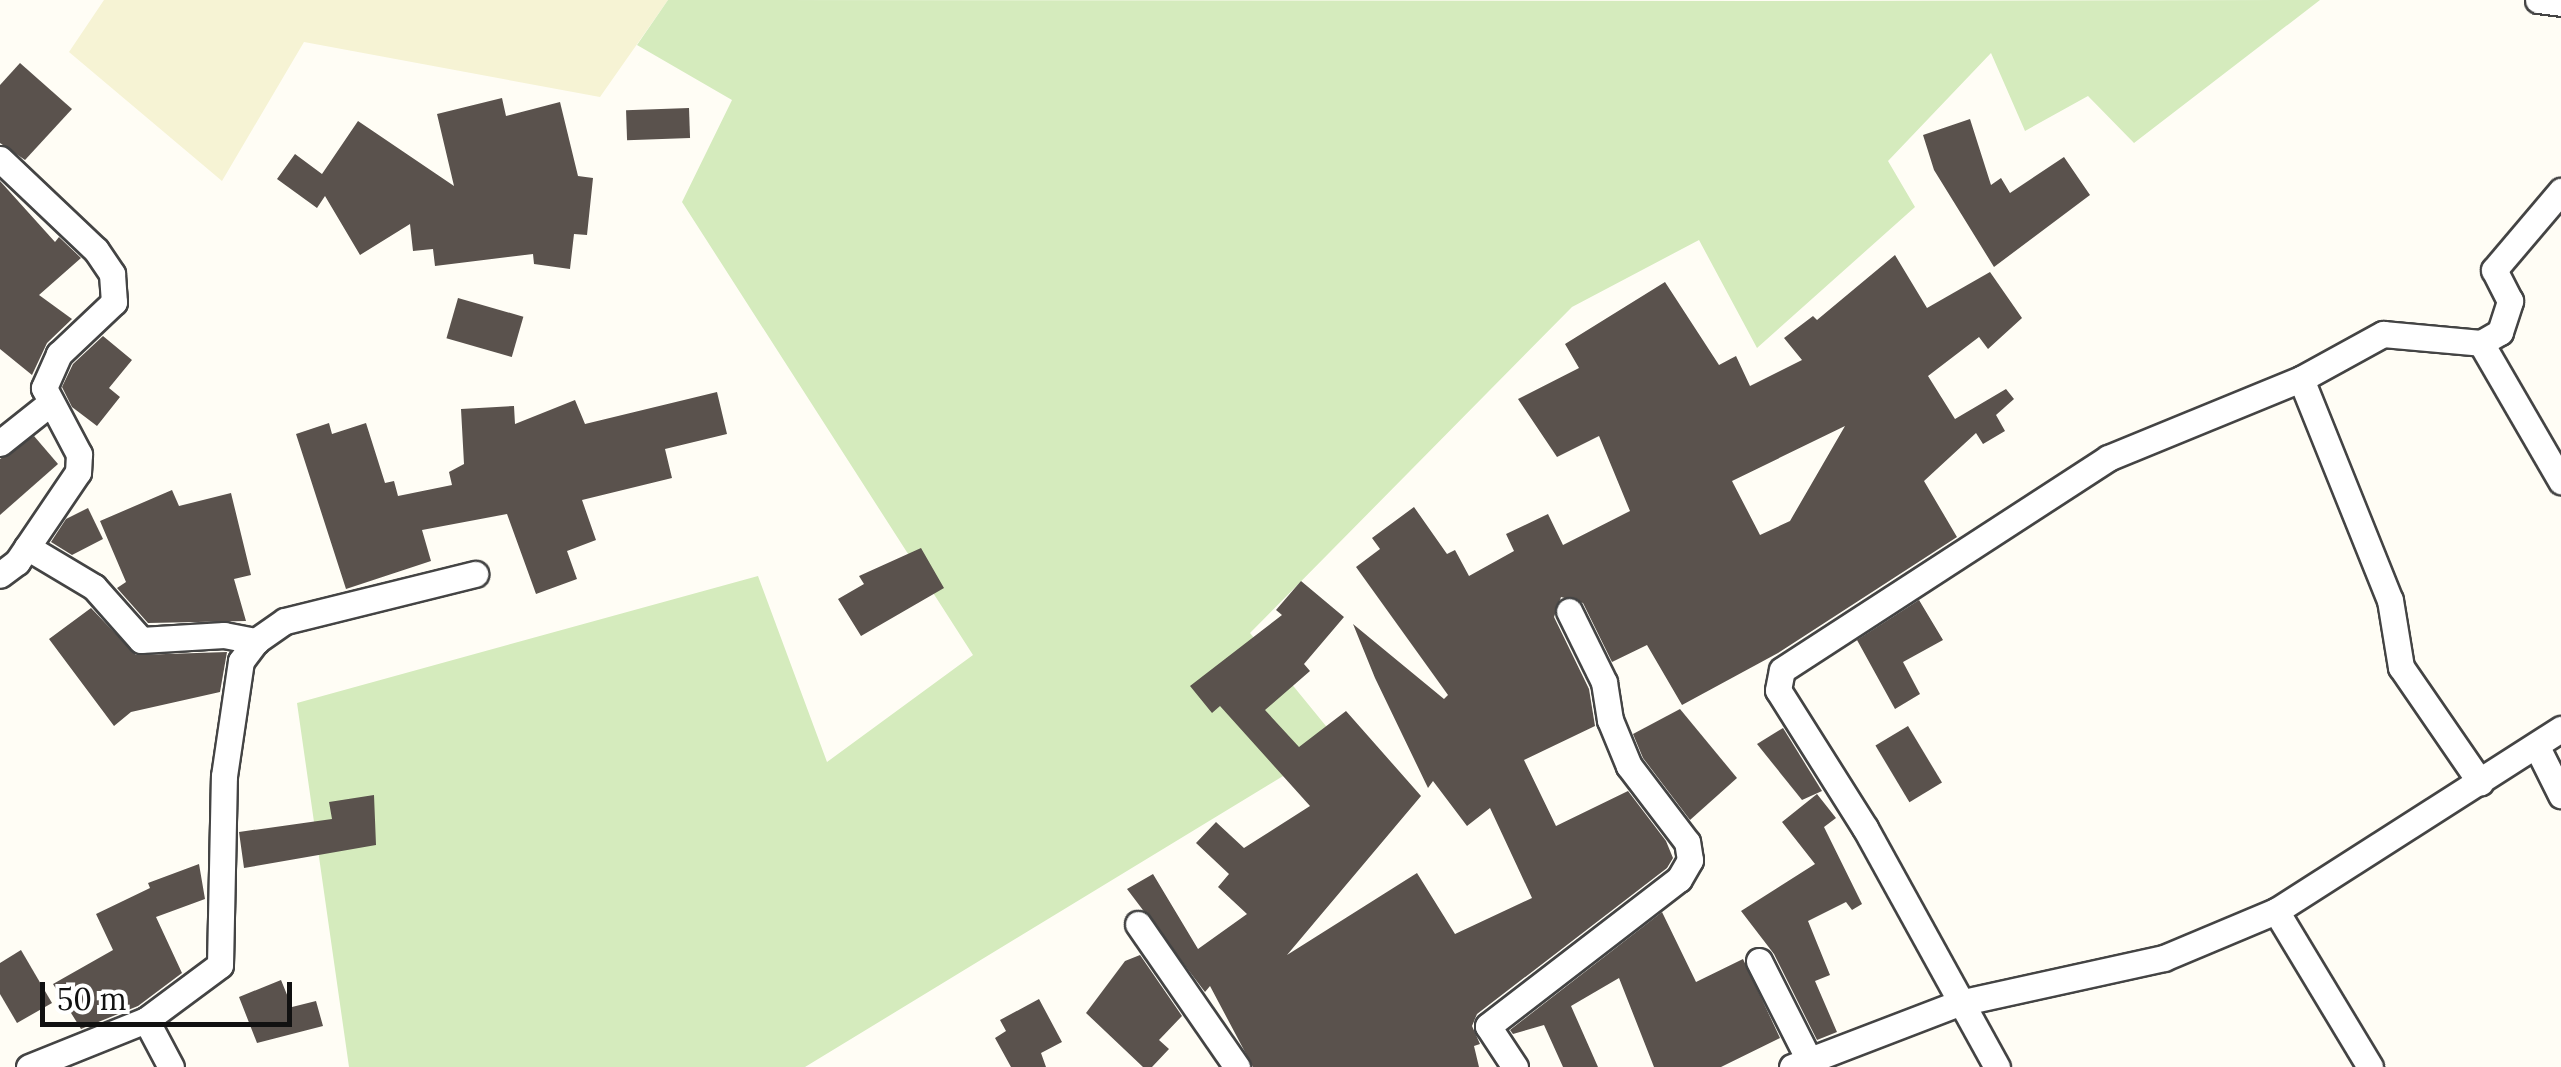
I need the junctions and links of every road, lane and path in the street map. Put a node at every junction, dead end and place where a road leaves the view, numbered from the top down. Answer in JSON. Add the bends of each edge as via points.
{"nodes":[{"id":1,"x":2538,"y":0,"type":"edge"},
{"id":2,"x":2561,"y":3,"type":"edge"},
{"id":3,"x":0,"y":159,"type":"edge"},
{"id":4,"x":2561,"y":191,"type":"edge"},
{"id":5,"x":2481,"y":343,"type":"junction"},
{"id":6,"x":2301,"y":378,"type":"junction"},
{"id":7,"x":49,"y":404,"type":"junction"},
{"id":8,"x":0,"y":442,"type":"edge"},
{"id":9,"x":2561,"y":481,"type":"edge"},
{"id":10,"x":27,"y":547,"type":"junction"},
{"id":11,"x":475,"y":574,"type":"dead end"},
{"id":12,"x":0,"y":575,"type":"edge"},
{"id":13,"x":1569,"y":610,"type":"dead end"},
{"id":14,"x":256,"y":641,"type":"junction"},
{"id":15,"x":2561,"y":729,"type":"edge"},
{"id":16,"x":2537,"y":747,"type":"junction"},
{"id":17,"x":2480,"y":782,"type":"junction"},
{"id":18,"x":2561,"y":796,"type":"edge"},
{"id":19,"x":2276,"y":911,"type":"junction"},
{"id":20,"x":1138,"y":924,"type":"dead end"},
{"id":21,"x":1759,"y":961,"type":"dead end"},
{"id":22,"x":1959,"y":1003,"type":"junction"},
{"id":23,"x":146,"y":1020,"type":"junction"},
{"id":24,"x":1800,"y":1064,"type":"edge"},
{"id":25,"x":30,"y":1067,"type":"edge"},
{"id":26,"x":171,"y":1067,"type":"edge"},
{"id":27,"x":1237,"y":1067,"type":"edge"},
{"id":28,"x":1515,"y":1067,"type":"edge"},
{"id":29,"x":1998,"y":1067,"type":"edge"},
{"id":30,"x":2370,"y":1067,"type":"edge"}],
"edges":[{"from":1,"to":2,"type":"street"},
{"from":3,"to":7,"type":"street","via":[[96,250],[112,274],[114,302],[59,354],[44,388]]},
{"from":4,"to":5,"type":"street","via":[[2499,259],[2495,282],[2510,301],[2508,318]]},
{"from":5,"to":6,"type":"street","via":[[2382,334]]},
{"from":5,"to":9,"type":"street"},
{"from":6,"to":17,"type":"street","via":[[2390,600],[2401,667]]},
{"from":6,"to":22,"type":"street","via":[[2108,458],[1777,679]]},
{"from":7,"to":8,"type":"street"},
{"from":7,"to":10,"type":"street","via":[[79,454],[78,472]]},
{"from":10,"to":12,"type":"street"},
{"from":10,"to":14,"type":"street","via":[[94,587],[141,640],[224,635]]},
{"from":11,"to":14,"type":"street","via":[[285,621]]},
{"from":13,"to":28,"type":"street","via":[[1604,682],[1610,720],[1629,766],[1688,842],[1690,860],[1679,879],[1488,1026]]},
{"from":14,"to":23,"type":"street","via":[[241,660],[224,776],[220,964]]},
{"from":15,"to":16,"type":"street"},
{"from":16,"to":17,"type":"street"},
{"from":16,"to":18,"type":"street"},
{"from":17,"to":19,"type":"street"},
{"from":19,"to":22,"type":"street","via":[[2164,958]]},
{"from":19,"to":30,"type":"street"},
{"from":20,"to":27,"type":"street"},
{"from":21,"to":24,"type":"street"},
{"from":22,"to":24,"type":"street"},
{"from":22,"to":29,"type":"street"},
{"from":23,"to":25,"type":"street"},
{"from":23,"to":26,"type":"street"}]}
